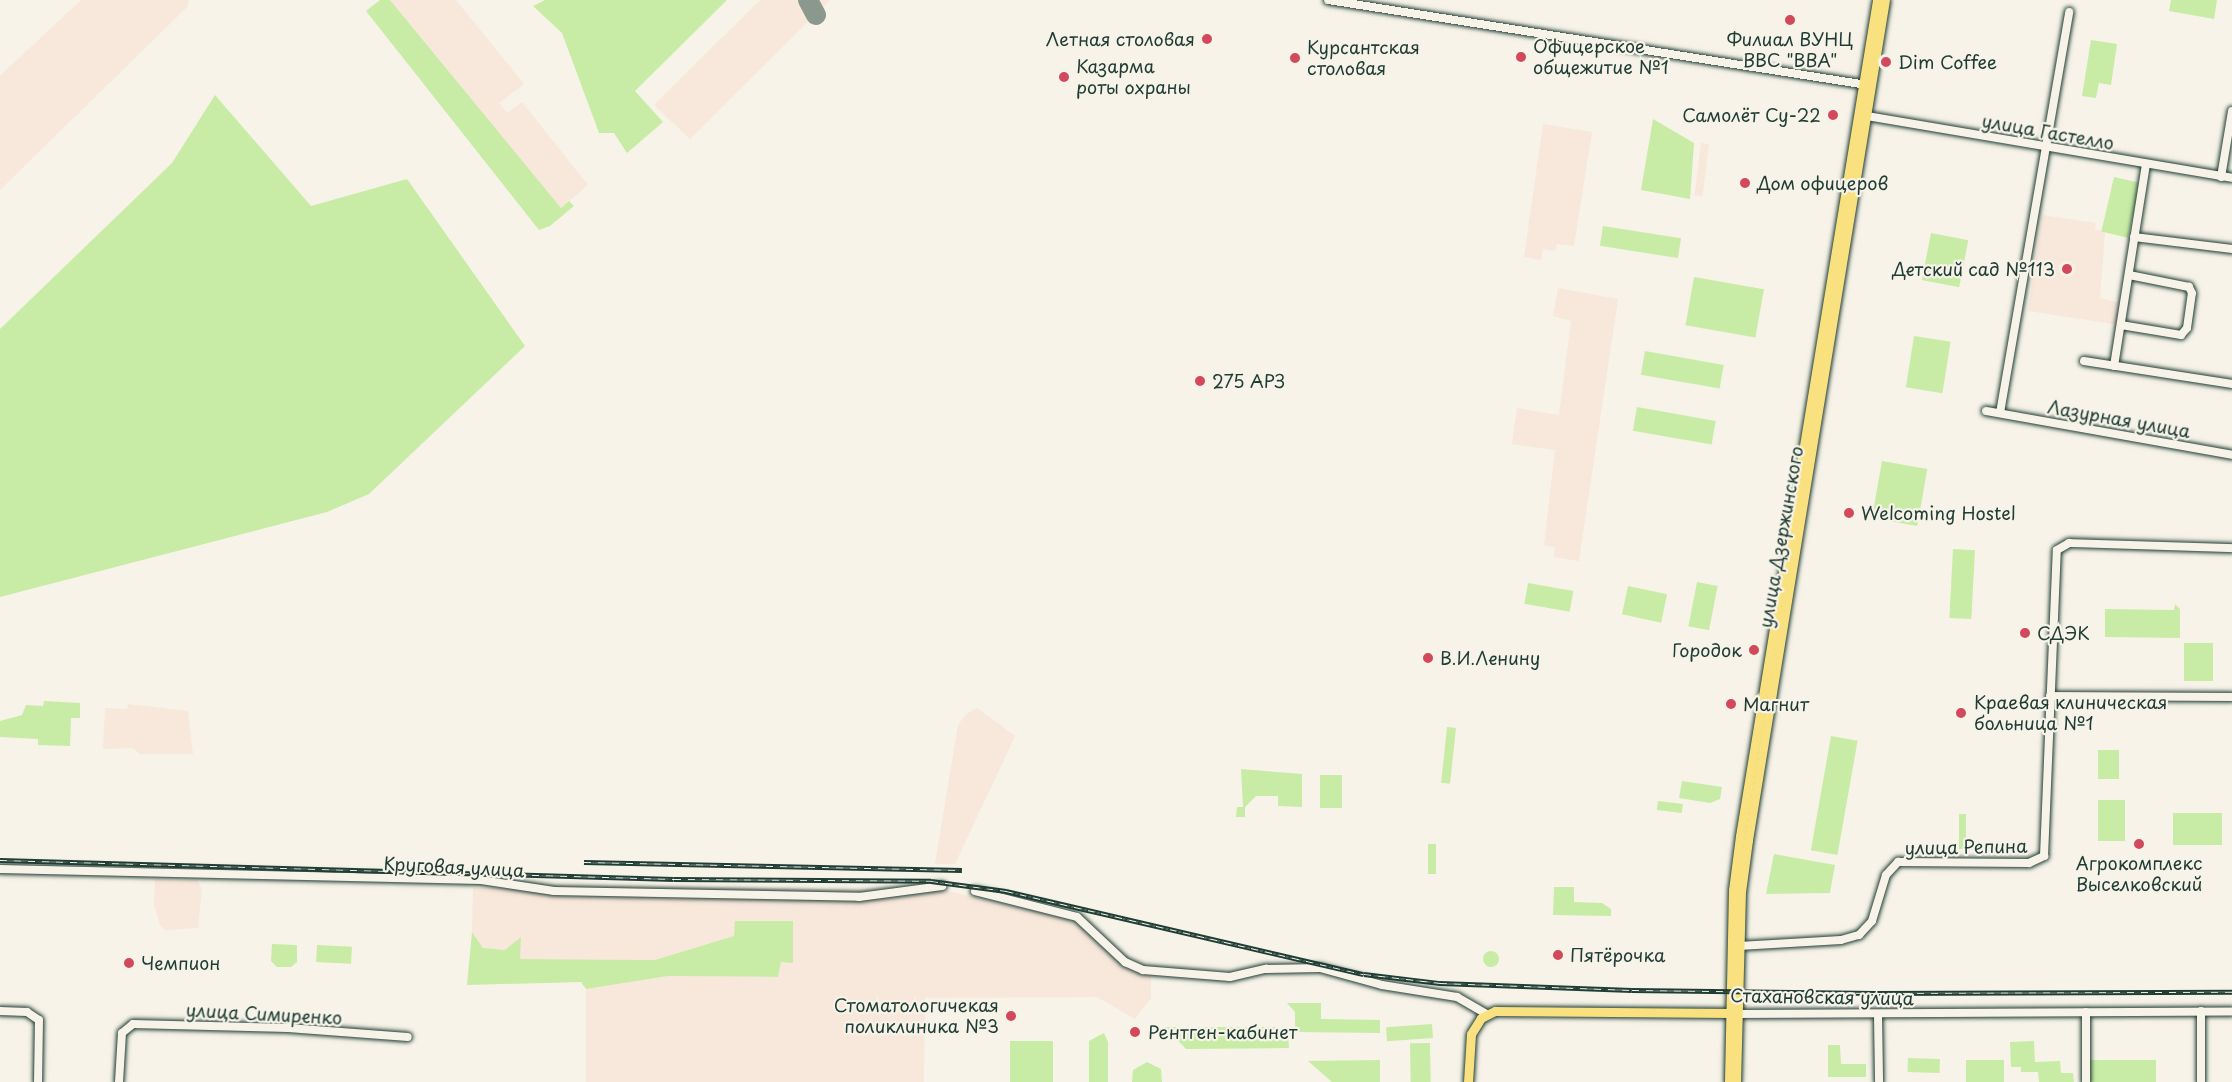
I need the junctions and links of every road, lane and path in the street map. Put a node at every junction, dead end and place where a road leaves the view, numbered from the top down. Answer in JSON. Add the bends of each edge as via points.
{"nodes":[{"id":1,"x":1328,"y":0,"type":"edge"},
{"id":2,"x":1876,"y":0,"type":"edge"},
{"id":3,"x":1885,"y":0,"type":"edge"},
{"id":4,"x":2069,"y":12,"type":"dead end"},
{"id":5,"x":1868,"y":85,"type":"junction"},
{"id":6,"x":2232,"y":111,"type":"edge"},
{"id":7,"x":1863,"y":116,"type":"junction"},
{"id":8,"x":2044,"y":146,"type":"junction"},
{"id":9,"x":2146,"y":165,"type":"junction"},
{"id":10,"x":2221,"y":177,"type":"junction"},
{"id":11,"x":2232,"y":178,"type":"edge"},
{"id":12,"x":2134,"y":237,"type":"junction"},
{"id":13,"x":2232,"y":249,"type":"edge"},
{"id":14,"x":2129,"y":275,"type":"junction"},
{"id":15,"x":2121,"y":325,"type":"junction"},
{"id":16,"x":2084,"y":361,"type":"dead end"},
{"id":17,"x":2114,"y":366,"type":"junction"},
{"id":18,"x":2232,"y":384,"type":"edge"},
{"id":19,"x":1986,"y":411,"type":"dead end"},
{"id":20,"x":2000,"y":413,"type":"junction"},
{"id":21,"x":2232,"y":455,"type":"edge"},
{"id":22,"x":2232,"y":548,"type":"edge"},
{"id":23,"x":2050,"y":696,"type":"junction"},
{"id":24,"x":2232,"y":697,"type":"edge"},
{"id":25,"x":0,"y":868,"type":"edge"},
{"id":26,"x":942,"y":886,"type":"dead end"},
{"id":27,"x":975,"y":891,"type":"dead end"},
{"id":28,"x":1739,"y":946,"type":"junction"},
{"id":29,"x":0,"y":1011,"type":"edge"},
{"id":30,"x":2201,"y":1011,"type":"junction"},
{"id":31,"x":2232,"y":1011,"type":"edge"},
{"id":32,"x":2086,"y":1012,"type":"junction"},
{"id":33,"x":1487,"y":1014,"type":"junction"},
{"id":34,"x":1733,"y":1014,"type":"junction"},
{"id":35,"x":1878,"y":1015,"type":"junction"},
{"id":36,"x":408,"y":1037,"type":"dead end"},
{"id":37,"x":38,"y":1082,"type":"edge"},
{"id":38,"x":119,"y":1082,"type":"edge"},
{"id":39,"x":1468,"y":1082,"type":"edge"},
{"id":40,"x":1729,"y":1082,"type":"edge"},
{"id":41,"x":1736,"y":1082,"type":"edge"},
{"id":42,"x":1879,"y":1082,"type":"edge"},
{"id":43,"x":2086,"y":1082,"type":"edge"},
{"id":44,"x":2201,"y":1082,"type":"edge"}],
"edges":[{"from":1,"to":5,"type":"street"},
{"from":2,"to":5,"type":"main road","name":"улица Дзержинского"},
{"from":3,"to":5,"type":"main road","name":"улица Дзержинского"},
{"from":4,"to":8,"type":"street"},
{"from":5,"to":7,"type":"main road","name":"улица Дзержинского"},
{"from":6,"to":10,"type":"street"},
{"from":7,"to":8,"type":"street","name":"улица Гастелло"},
{"from":7,"to":28,"type":"main road","name":"улица Дзержинского","via":[[1748,840]]},
{"from":7,"to":34,"type":"main road","name":"улица Дзержинского","via":[[1742,825],[1733,890]]},
{"from":8,"to":9,"type":"street","name":"улица Гастелло"},
{"from":8,"to":20,"type":"street"},
{"from":9,"to":10,"type":"street","name":"улица Гастелло"},
{"from":9,"to":12,"type":"street"},
{"from":10,"to":11,"type":"street","name":"улица Гастелло"},
{"from":12,"to":13,"type":"street"},
{"from":12,"to":14,"type":"street"},
{"from":14,"to":15,"type":"street"},
{"from":14,"to":15,"type":"street","via":[[2189,287],[2192,293],[2187,328],[2181,335]]},
{"from":15,"to":17,"type":"street"},
{"from":16,"to":17,"type":"street"},
{"from":17,"to":18,"type":"street"},
{"from":19,"to":20,"type":"street","name":"Лазурная улица"},
{"from":20,"to":21,"type":"street","name":"Лазурная улица"},
{"from":22,"to":23,"type":"street","name":"улица Репина","via":[[2062,545],[2055,559]]},
{"from":23,"to":24,"type":"street"},
{"from":23,"to":28,"type":"street","name":"улица Репина","via":[[2044,856],[2029,863],[1898,862],[1886,875],[1872,921],[1859,934],[1841,940]]},
{"from":25,"to":26,"type":"street","name":"Круговая улица","via":[[481,880],[554,891],[860,897]]},
{"from":27,"to":33,"type":"street","via":[[1077,916],[1125,963],[1143,970],[1230,977],[1266,969],[1320,968],[1382,985],[1457,997]]},
{"from":28,"to":34,"type":"main road","name":"улица Дзержинского"},
{"from":29,"to":37,"type":"street","via":[[36,1015],[41,1026]]},
{"from":30,"to":31,"type":"street","name":"Стахановская улица"},
{"from":30,"to":32,"type":"street","name":"Стахановская улица"},
{"from":30,"to":44,"type":"street"},
{"from":32,"to":35,"type":"street","name":"Стахановская улица"},
{"from":32,"to":43,"type":"street"},
{"from":33,"to":34,"type":"main road","name":"Стахановская улица","via":[[1527,1009]]},
{"from":33,"to":39,"type":"main road","via":[[1471,1034]]},
{"from":34,"to":35,"type":"street","name":"Стахановская улица"},
{"from":34,"to":40,"type":"main road","name":"улица Дзержинского"},
{"from":34,"to":41,"type":"main road","name":"улица Дзержинского"},
{"from":35,"to":42,"type":"street"},
{"from":36,"to":38,"type":"street","name":"улица Симиренко","via":[[288,1028],[133,1024],[122,1033]]}]}
